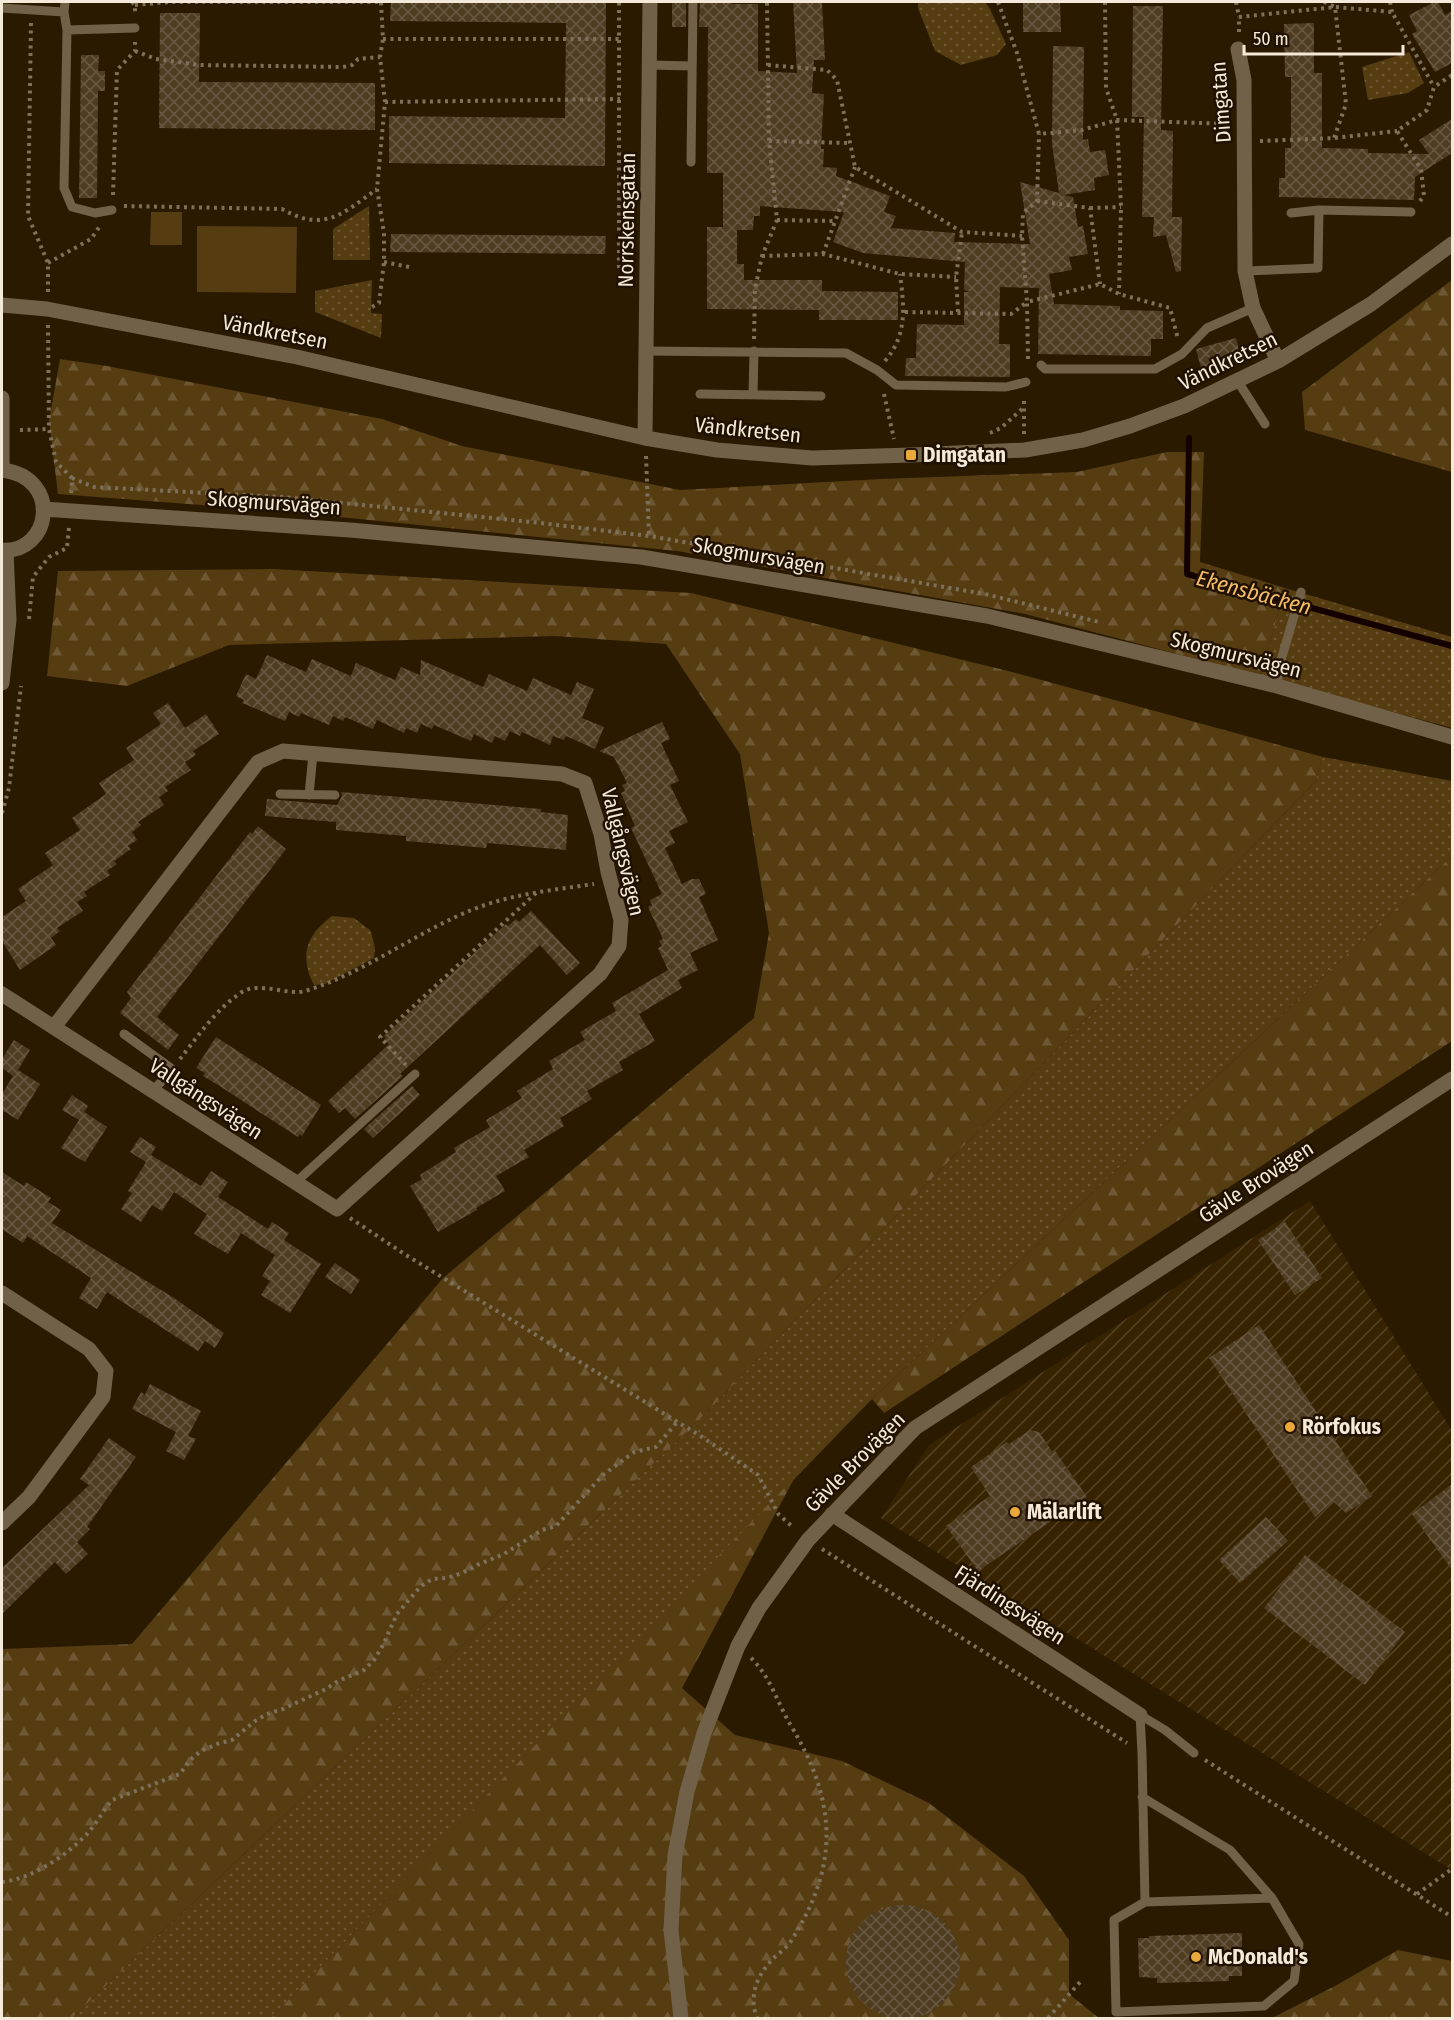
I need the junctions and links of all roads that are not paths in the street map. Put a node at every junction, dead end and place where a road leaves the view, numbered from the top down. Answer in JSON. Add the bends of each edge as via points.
{"nodes":[{"id":1,"x":650,"y":2,"type":"edge"},
{"id":2,"x":693,"y":2,"type":"edge"},
{"id":3,"x":64,"y":7,"type":"edge"},
{"id":4,"x":2,"y":8,"type":"edge"},
{"id":5,"x":135,"y":28,"type":"road end"},
{"id":6,"x":67,"y":30,"type":"junction"},
{"id":7,"x":1238,"y":49,"type":"road end"},
{"id":8,"x":650,"y":65,"type":"junction"},
{"id":9,"x":692,"y":66,"type":"junction"},
{"id":10,"x":691,"y":162,"type":"dead end"},
{"id":11,"x":112,"y":210,"type":"road end"},
{"id":12,"x":1319,"y":210,"type":"junction"},
{"id":13,"x":1411,"y":212,"type":"road end"},
{"id":14,"x":1291,"y":213,"type":"dead end"},
{"id":15,"x":1452,"y":244,"type":"edge"},
{"id":16,"x":1245,"y":272,"type":"junction"},
{"id":17,"x":2,"y":305,"type":"edge"},
{"id":18,"x":1253,"y":308,"type":"junction"},
{"id":19,"x":646,"y":351,"type":"junction"},
{"id":20,"x":754,"y":351,"type":"junction"},
{"id":21,"x":1278,"y":361,"type":"junction"},
{"id":22,"x":1041,"y":365,"type":"dead end"},
{"id":23,"x":1236,"y":380,"type":"junction"},
{"id":24,"x":1026,"y":382,"type":"road end"},
{"id":25,"x":700,"y":394,"type":"dead end"},
{"id":26,"x":753,"y":395,"type":"junction"},
{"id":27,"x":821,"y":396,"type":"dead end"},
{"id":28,"x":2,"y":398,"type":"edge"},
{"id":29,"x":1264,"y":424,"type":"dead end"},
{"id":30,"x":3,"y":430,"type":"edge"},
{"id":31,"x":645,"y":438,"type":"junction"},
{"id":32,"x":2,"y":470,"type":"edge"},
{"id":33,"x":43,"y":509,"type":"junction"},
{"id":34,"x":4,"y":550,"type":"edge"},
{"id":35,"x":1301,"y":592,"type":"dead end"},
{"id":36,"x":2,"y":679,"type":"edge"},
{"id":37,"x":1277,"y":686,"type":"junction"},
{"id":38,"x":1452,"y":737,"type":"edge"},
{"id":39,"x":313,"y":754,"type":"junction"},
{"id":40,"x":280,"y":794,"type":"dead end"},
{"id":41,"x":309,"y":795,"type":"junction"},
{"id":42,"x":335,"y":795,"type":"dead end"},
{"id":43,"x":2,"y":994,"type":"edge"},
{"id":44,"x":54,"y":1027,"type":"junction"},
{"id":45,"x":124,"y":1034,"type":"dead end"},
{"id":46,"x":415,"y":1074,"type":"road end"},
{"id":47,"x":1452,"y":1078,"type":"edge"},
{"id":48,"x":153,"y":1091,"type":"junction"},
{"id":49,"x":296,"y":1182,"type":"junction"},
{"id":50,"x":2,"y":1293,"type":"edge"},
{"id":51,"x":832,"y":1514,"type":"junction"},
{"id":52,"x":2,"y":1523,"type":"edge"},
{"id":53,"x":1140,"y":1715,"type":"junction"},
{"id":54,"x":1194,"y":1754,"type":"dead end"},
{"id":55,"x":1142,"y":1797,"type":"junction"},
{"id":56,"x":1272,"y":1898,"type":"junction"},
{"id":57,"x":1145,"y":1902,"type":"junction"},
{"id":58,"x":681,"y":2019,"type":"edge"}],
"edges":[{"from":1,"to":8,"type":"street","name":"Norrskensgatan"},
{"from":2,"to":9,"type":"lane"},
{"from":3,"to":4,"type":"lane","via":[[32,11]]},
{"from":3,"to":6,"type":"lane"},
{"from":5,"to":6,"type":"lane"},
{"from":6,"to":11,"type":"lane","via":[[64,188],[72,207],[95,213]]},
{"from":7,"to":16,"type":"street","name":"Dimgatan","via":[[1244,80]]},
{"from":8,"to":9,"type":"lane"},
{"from":8,"to":19,"type":"street","name":"Norrskensgatan"},
{"from":9,"to":10,"type":"lane"},
{"from":12,"to":13,"type":"lane"},
{"from":12,"to":14,"type":"lane"},
{"from":12,"to":16,"type":"lane","via":[[1318,267]]},
{"from":15,"to":21,"type":"street","name":"Vändkretsen","via":[[1371,304]]},
{"from":16,"to":18,"type":"street","name":"Dimgatan"},
{"from":17,"to":31,"type":"street","name":"Vändkretsen","via":[[47,309],[297,357]]},
{"from":18,"to":21,"type":"street","name":"Dimgatan"},
{"from":18,"to":22,"type":"lane","via":[[1207,328],[1182,354],[1155,369],[1045,369]]},
{"from":19,"to":20,"type":"lane"},
{"from":19,"to":31,"type":"street","name":"Norrskensgatan"},
{"from":20,"to":24,"type":"lane","via":[[846,353],[896,385],[1006,387]]},
{"from":20,"to":26,"type":"lane"},
{"from":21,"to":23,"type":"street","name":"Vändkretsen"},
{"from":23,"to":29,"type":"lane"},
{"from":23,"to":31,"type":"street","name":"Vändkretsen","via":[[1184,406],[1130,426],[1083,440],[1025,450],[812,458],[717,450]]},
{"from":25,"to":26,"type":"lane"},
{"from":26,"to":27,"type":"lane"},
{"from":28,"to":30,"type":"street"},
{"from":30,"to":32,"type":"street"},
{"from":32,"to":33,"type":"street","via":[[14,471],[35,485]]},
{"from":33,"to":34,"type":"street","via":[[42,522],[28,542]]},
{"from":33,"to":37,"type":"street","name":"Skogmursvägen","via":[[350,530],[641,557],[987,616]]},
{"from":34,"to":36,"type":"street","via":[[9,620]]},
{"from":35,"to":37,"type":"lane"},
{"from":37,"to":38,"type":"street","name":"Skogmursvägen"},
{"from":39,"to":41,"type":"lane"},
{"from":39,"to":44,"type":"street","name":"Vallgångsvägen","via":[[282,751],[258,762]]},
{"from":39,"to":49,"type":"street","name":"Vallgångsvägen","via":[[562,774],[585,783],[621,920],[619,946],[600,974],[337,1209]]},
{"from":40,"to":41,"type":"lane"},
{"from":41,"to":42,"type":"lane"},
{"from":43,"to":44,"type":"street","name":"Vallgångsvägen"},
{"from":44,"to":48,"type":"street","name":"Vallgångsvägen"},
{"from":45,"to":48,"type":"lane","via":[[172,1069]]},
{"from":46,"to":49,"type":"lane"},
{"from":47,"to":51,"type":"street","name":"Gävle Brovägen","via":[[915,1428]]},
{"from":48,"to":49,"type":"street","name":"Vallgångsvägen"},
{"from":50,"to":52,"type":"street","via":[[89,1349],[106,1371],[103,1397],[29,1497]]},
{"from":51,"to":53,"type":"street","name":"Fjärdingsvägen"},
{"from":51,"to":58,"type":"street","name":"Gävle Brovägen","via":[[808,1540],[759,1608],[738,1646],[704,1733],[675,1855],[671,1930]]},
{"from":53,"to":54,"type":"lane","name":"Fjärdingsvägen"},
{"from":53,"to":55,"type":"lane"},
{"from":55,"to":56,"type":"lane","via":[[1230,1850]]},
{"from":55,"to":57,"type":"lane"},
{"from":56,"to":57,"type":"lane"},
{"from":56,"to":57,"type":"lane","via":[[1299,1944],[1294,1982],[1264,2006],[1116,2012],[1114,1920]]}]}
